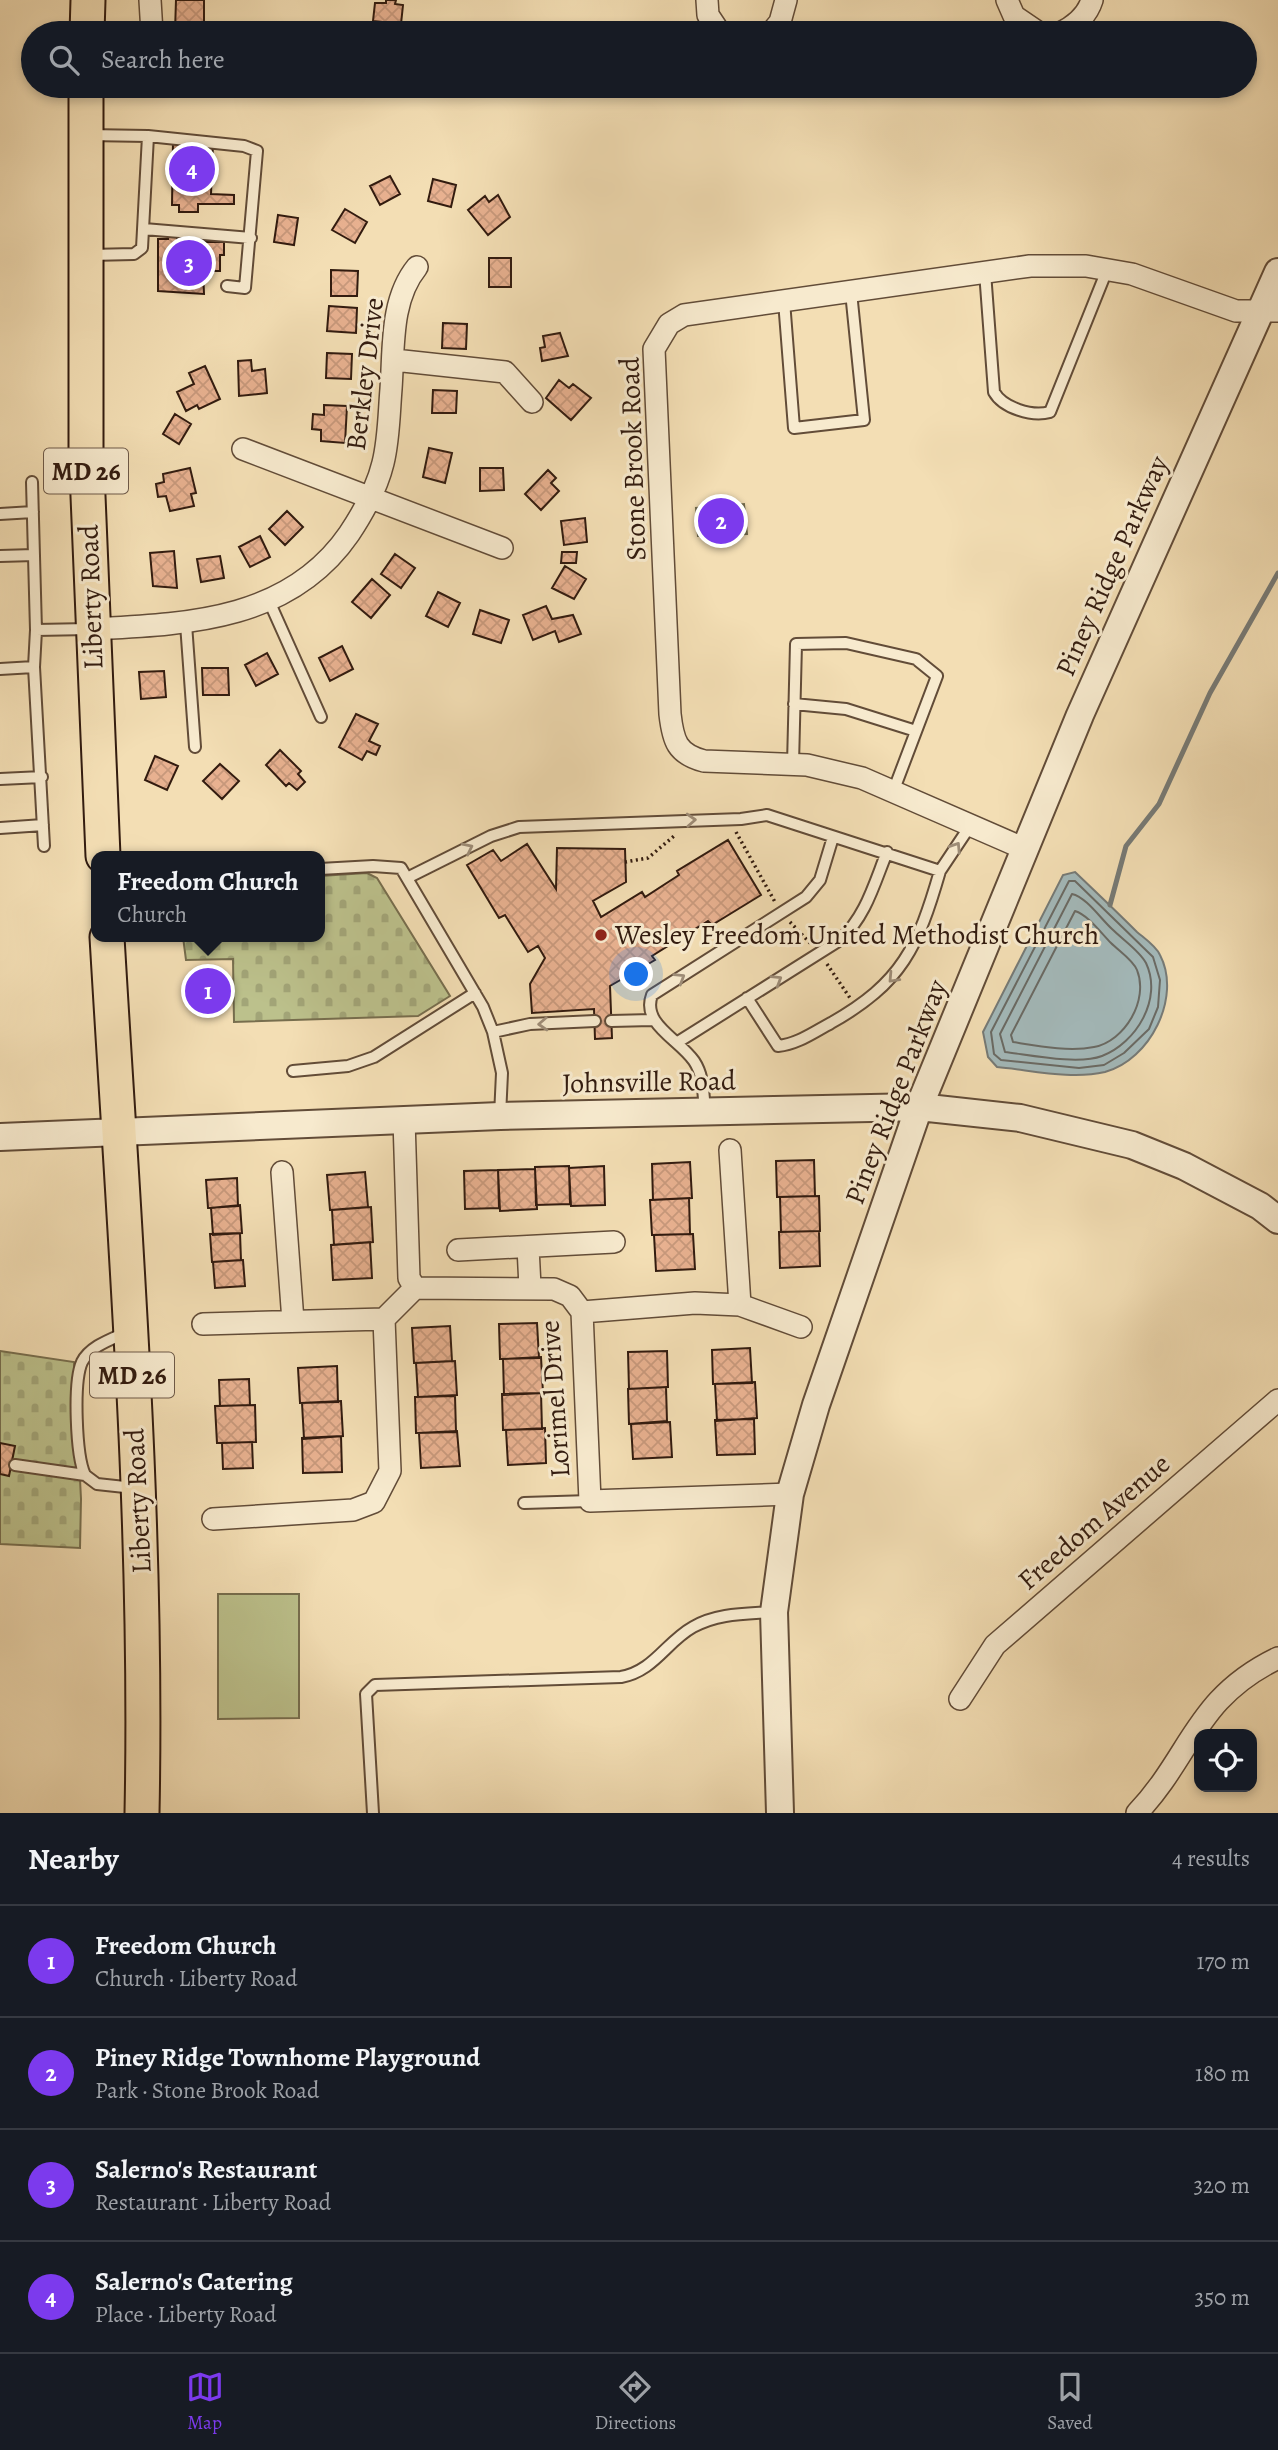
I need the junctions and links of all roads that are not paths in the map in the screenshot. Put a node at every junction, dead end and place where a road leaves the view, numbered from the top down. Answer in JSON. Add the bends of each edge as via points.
{"nodes":[{"id":1,"x":88,"y":0,"type":"edge"},
{"id":2,"x":150,"y":0,"type":"edge"},
{"id":3,"x":708,"y":0,"type":"edge"},
{"id":4,"x":786,"y":0,"type":"edge"},
{"id":5,"x":1007,"y":0,"type":"edge"},
{"id":6,"x":1092,"y":0,"type":"edge"},
{"id":7,"x":87,"y":21,"type":"edge"},
{"id":8,"x":151,"y":21,"type":"edge"},
{"id":9,"x":712,"y":21,"type":"edge"},
{"id":10,"x":780,"y":21,"type":"edge"},
{"id":11,"x":1021,"y":21,"type":"edge"},
{"id":12,"x":1079,"y":21,"type":"edge"},
{"id":13,"x":86,"y":98,"type":"edge"},
{"id":14,"x":84,"y":135,"type":"junction"},
{"id":15,"x":148,"y":136,"type":"junction"},
{"id":16,"x":144,"y":229,"type":"junction"},
{"id":17,"x":251,"y":238,"type":"junction"},
{"id":18,"x":84,"y":255,"type":"junction"},
{"id":19,"x":417,"y":267,"type":"dead end"},
{"id":20,"x":1107,"y":270,"type":"junction"},
{"id":21,"x":985,"y":272,"type":"junction"},
{"id":22,"x":1278,"y":272,"type":"edge"},
{"id":23,"x":227,"y":286,"type":"dead end"},
{"id":24,"x":850,"y":292,"type":"junction"},
{"id":25,"x":784,"y":301,"type":"junction"},
{"id":26,"x":1270,"y":311,"type":"edge"},
{"id":27,"x":394,"y":360,"type":"junction"},
{"id":28,"x":532,"y":402,"type":"dead end"},
{"id":29,"x":243,"y":449,"type":"dead end"},
{"id":30,"x":32,"y":482,"type":"dead end"},
{"id":31,"x":370,"y":498,"type":"junction"},
{"id":32,"x":33,"y":512,"type":"junction"},
{"id":33,"x":0,"y":514,"type":"edge"},
{"id":34,"x":502,"y":548,"type":"dead end"},
{"id":35,"x":34,"y":555,"type":"junction"},
{"id":36,"x":0,"y":556,"type":"edge"},
{"id":37,"x":269,"y":601,"type":"junction"},
{"id":38,"x":186,"y":624,"type":"junction"},
{"id":39,"x":92,"y":629,"type":"junction"},
{"id":40,"x":36,"y":631,"type":"junction"},
{"id":41,"x":34,"y":667,"type":"junction"},
{"id":42,"x":0,"y":670,"type":"edge"},
{"id":43,"x":794,"y":705,"type":"junction"},
{"id":44,"x":321,"y":717,"type":"dead end"},
{"id":45,"x":916,"y":731,"type":"junction"},
{"id":46,"x":195,"y":747,"type":"dead end"},
{"id":47,"x":793,"y":764,"type":"junction"},
{"id":48,"x":42,"y":777,"type":"junction"},
{"id":49,"x":0,"y":779,"type":"edge"},
{"id":50,"x":893,"y":792,"type":"junction"},
{"id":51,"x":43,"y":825,"type":"junction"},
{"id":52,"x":970,"y":826,"type":"junction"},
{"id":53,"x":0,"y":828,"type":"edge"},
{"id":54,"x":833,"y":837,"type":"junction"},
{"id":55,"x":44,"y":846,"type":"dead end"},
{"id":56,"x":1025,"y":849,"type":"junction"},
{"id":57,"x":103,"y":851,"type":"edge"},
{"id":58,"x":887,"y":852,"type":"junction"},
{"id":59,"x":325,"y":869,"type":"edge"},
{"id":60,"x":940,"y":871,"type":"junction"},
{"id":61,"x":407,"y":878,"type":"junction"},
{"id":62,"x":107,"y":942,"type":"edge"},
{"id":63,"x":475,"y":993,"type":"junction"},
{"id":64,"x":747,"y":998,"type":"junction"},
{"id":65,"x":652,"y":1020,"type":"junction"},
{"id":66,"x":595,"y":1021,"type":"dead end"},
{"id":67,"x":611,"y":1021,"type":"dead end"},
{"id":68,"x":493,"y":1032,"type":"junction"},
{"id":69,"x":678,"y":1042,"type":"junction"},
{"id":70,"x":293,"y":1070,"type":"dead end"},
{"id":71,"x":919,"y":1107,"type":"junction"},
{"id":72,"x":705,"y":1112,"type":"junction"},
{"id":73,"x":500,"y":1116,"type":"junction"},
{"id":74,"x":404,"y":1119,"type":"junction"},
{"id":75,"x":118,"y":1130,"type":"junction"},
{"id":76,"x":0,"y":1138,"type":"edge"},
{"id":77,"x":730,"y":1150,"type":"dead end"},
{"id":78,"x":282,"y":1172,"type":"dead end"},
{"id":79,"x":1278,"y":1220,"type":"edge"},
{"id":80,"x":614,"y":1242,"type":"dead end"},
{"id":81,"x":528,"y":1247,"type":"junction"},
{"id":82,"x":458,"y":1250,"type":"dead end"},
{"id":83,"x":530,"y":1287,"type":"junction"},
{"id":84,"x":415,"y":1288,"type":"junction"},
{"id":85,"x":740,"y":1305,"type":"junction"},
{"id":86,"x":582,"y":1312,"type":"junction"},
{"id":87,"x":384,"y":1319,"type":"junction"},
{"id":88,"x":293,"y":1321,"type":"junction"},
{"id":89,"x":203,"y":1324,"type":"dead end"},
{"id":90,"x":801,"y":1327,"type":"dead end"},
{"id":91,"x":129,"y":1330,"type":"junction"},
{"id":92,"x":1278,"y":1400,"type":"edge"},
{"id":93,"x":15,"y":1465,"type":"dead end"},
{"id":94,"x":85,"y":1475,"type":"junction"},
{"id":95,"x":138,"y":1489,"type":"junction"},
{"id":96,"x":790,"y":1494,"type":"junction"},
{"id":97,"x":590,"y":1501,"type":"junction"},
{"id":98,"x":524,"y":1503,"type":"dead end"},
{"id":99,"x":213,"y":1519,"type":"dead end"},
{"id":100,"x":774,"y":1612,"type":"junction"},
{"id":101,"x":1278,"y":1658,"type":"edge"},
{"id":102,"x":960,"y":1699,"type":"dead end"},
{"id":103,"x":142,"y":1813,"type":"edge"},
{"id":104,"x":373,"y":1813,"type":"edge"},
{"id":105,"x":780,"y":1813,"type":"edge"},
{"id":106,"x":1137,"y":1813,"type":"edge"}],
"edges":[{"from":1,"to":7,"type":"main road"},
{"from":2,"to":8,"type":"street"},
{"from":3,"to":9,"type":"street"},
{"from":4,"to":10,"type":"street"},
{"from":5,"to":11,"type":"street"},
{"from":6,"to":12,"type":"street"},
{"from":13,"to":14,"type":"main road","name":"Liberty Road","number":"MD 26"},
{"from":14,"to":15,"type":"lane"},
{"from":14,"to":18,"type":"main road","name":"Liberty Road","number":"MD 26"},
{"from":15,"to":16,"type":"lane"},
{"from":15,"to":17,"type":"lane","via":[[254,148],[258,158]]},
{"from":16,"to":17,"type":"lane"},
{"from":16,"to":18,"type":"lane","via":[[137,254]]},
{"from":17,"to":23,"type":"lane","via":[[245,288]]},
{"from":18,"to":39,"type":"main road","name":"Liberty Road","number":"MD 26"},
{"from":19,"to":27,"type":"street","name":"Berkley Drive","via":[[401,293]]},
{"from":20,"to":21,"type":"street","name":"Stone Brook Road","via":[[1030,266]]},
{"from":20,"to":21,"type":"lane","via":[[1050,412],[1038,415],[999,401],[994,392]]},
{"from":20,"to":26,"type":"street","name":"Stone Brook Road","via":[[1132,274],[1236,311]]},
{"from":21,"to":24,"type":"street","name":"Stone Brook Road"},
{"from":22,"to":26,"type":"street","name":"Piney Ridge Parkway"},
{"from":24,"to":25,"type":"street","name":"Stone Brook Road"},
{"from":24,"to":25,"type":"lane","via":[[864,421],[794,428]]},
{"from":25,"to":47,"type":"street","name":"Stone Brook Road","via":[[684,316],[669,324],[654,349],[672,735],[688,757],[704,761]]},
{"from":26,"to":56,"type":"street","name":"Piney Ridge Parkway","via":[[1080,715]]},
{"from":27,"to":28,"type":"street","via":[[505,372]]},
{"from":27,"to":31,"type":"street","name":"Berkley Drive","via":[[383,465]]},
{"from":29,"to":31,"type":"street"},
{"from":30,"to":32,"type":"lane"},
{"from":31,"to":34,"type":"street"},
{"from":31,"to":37,"type":"street","name":"Berkley Drive","via":[[333,554],[292,589]]},
{"from":32,"to":33,"type":"lane"},
{"from":32,"to":35,"type":"lane"},
{"from":35,"to":36,"type":"lane"},
{"from":35,"to":40,"type":"lane"},
{"from":37,"to":38,"type":"street","name":"Berkley Drive","via":[[228,616]]},
{"from":37,"to":44,"type":"lane"},
{"from":38,"to":39,"type":"street","name":"Berkley Drive"},
{"from":38,"to":46,"type":"lane"},
{"from":39,"to":40,"type":"lane"},
{"from":39,"to":57,"type":"main road","name":"Liberty Road","number":"MD 26"},
{"from":40,"to":41,"type":"lane"},
{"from":41,"to":42,"type":"lane"},
{"from":41,"to":48,"type":"lane"},
{"from":43,"to":45,"type":"lane","via":[[846,709]]},
{"from":43,"to":45,"type":"lane","via":[[796,644],[846,643],[916,659],[937,676]]},
{"from":43,"to":47,"type":"lane"},
{"from":45,"to":50,"type":"lane"},
{"from":47,"to":50,"type":"street","name":"Stone Brook Road","via":[[862,778]]},
{"from":48,"to":49,"type":"lane"},
{"from":48,"to":51,"type":"lane"},
{"from":50,"to":52,"type":"street","name":"Stone Brook Road"},
{"from":51,"to":53,"type":"lane"},
{"from":51,"to":55,"type":"lane"},
{"from":52,"to":56,"type":"street","name":"Stone Brook Road"},
{"from":60,"to":52,"type":"lane","one_way":true},
{"from":54,"to":58,"type":"lane"},
{"from":61,"to":54,"type":"lane","one_way":true,"via":[[519,827],[767,815]]},
{"from":65,"to":54,"type":"lane","one_way":true,"via":[[648,1006],[652,995],[806,897],[820,880]]},
{"from":56,"to":71,"type":"street","name":"Piney Ridge Parkway"},
{"from":58,"to":60,"type":"lane"},
{"from":64,"to":58,"type":"lane","one_way":true,"via":[[853,928]]},
{"from":59,"to":61,"type":"lane","via":[[401,869]]},
{"from":60,"to":64,"type":"lane","one_way":true,"via":[[928,912],[901,969],[857,1008],[792,1045],[778,1046]]},
{"from":61,"to":63,"type":"lane"},
{"from":62,"to":75,"type":"main road","name":"Liberty Road","number":"MD 26"},
{"from":63,"to":68,"type":"lane"},
{"from":63,"to":70,"type":"lane","via":[[374,1057],[348,1066]]},
{"from":64,"to":69,"type":"lane"},
{"from":65,"to":67,"type":"lane"},
{"from":65,"to":69,"type":"lane"},
{"from":66,"to":68,"type":"lane","one_way":true,"via":[[530,1024]]},
{"from":68,"to":73,"type":"lane","via":[[502,1073]]},
{"from":69,"to":72,"type":"lane","via":[[702,1075]]},
{"from":71,"to":72,"type":"street","name":"Johnsville Road"},
{"from":71,"to":79,"type":"street","name":"Johnsville Road","via":[[1020,1118],[1132,1145],[1184,1166]]},
{"from":71,"to":96,"type":"street","name":"Piney Ridge Parkway"},
{"from":72,"to":73,"type":"street","name":"Johnsville Road"},
{"from":73,"to":74,"type":"street","name":"Johnsville Road"},
{"from":74,"to":75,"type":"street","name":"Johnsville Road"},
{"from":74,"to":84,"type":"street","via":[[409,1279]]},
{"from":75,"to":76,"type":"street","name":"Johnsville Road"},
{"from":75,"to":91,"type":"main road","name":"Liberty Road","number":"MD 26"},
{"from":77,"to":85,"type":"street"},
{"from":78,"to":88,"type":"street"},
{"from":80,"to":81,"type":"street"},
{"from":81,"to":82,"type":"street"},
{"from":81,"to":83,"type":"street"},
{"from":83,"to":84,"type":"street","name":"Lorimel Drive"},
{"from":83,"to":86,"type":"street","name":"Lorimel Drive","via":[[562,1292]]},
{"from":84,"to":87,"type":"street"},
{"from":85,"to":86,"type":"street","via":[[695,1303]]},
{"from":85,"to":90,"type":"street"},
{"from":86,"to":97,"type":"street","name":"Lorimel Drive"},
{"from":87,"to":88,"type":"street"},
{"from":87,"to":99,"type":"street","via":[[390,1471],[374,1502],[353,1510]]},
{"from":88,"to":89,"type":"street"},
{"from":91,"to":94,"type":"lane","via":[[95,1348],[81,1363],[79,1438]]},
{"from":91,"to":95,"type":"main road","name":"Liberty Road","number":"MD 26"},
{"from":92,"to":102,"type":"street","name":"Freedom Avenue","via":[[995,1645]]},
{"from":93,"to":94,"type":"lane"},
{"from":94,"to":95,"type":"lane","via":[[97,1484]]},
{"from":95,"to":103,"type":"main road","name":"Liberty Road","number":"MD 26","via":[[144,1671]]},
{"from":96,"to":97,"type":"street","name":"Lorimel Drive"},
{"from":96,"to":100,"type":"street","name":"Piney Ridge Parkway"},
{"from":97,"to":98,"type":"lane"},
{"from":100,"to":104,"type":"lane","via":[[707,1620],[681,1635],[635,1674],[375,1685],[366,1694]]},
{"from":100,"to":105,"type":"street","name":"Piney Ridge Parkway"},
{"from":101,"to":106,"type":"street","via":[[1246,1676],[1215,1703]]}]}
